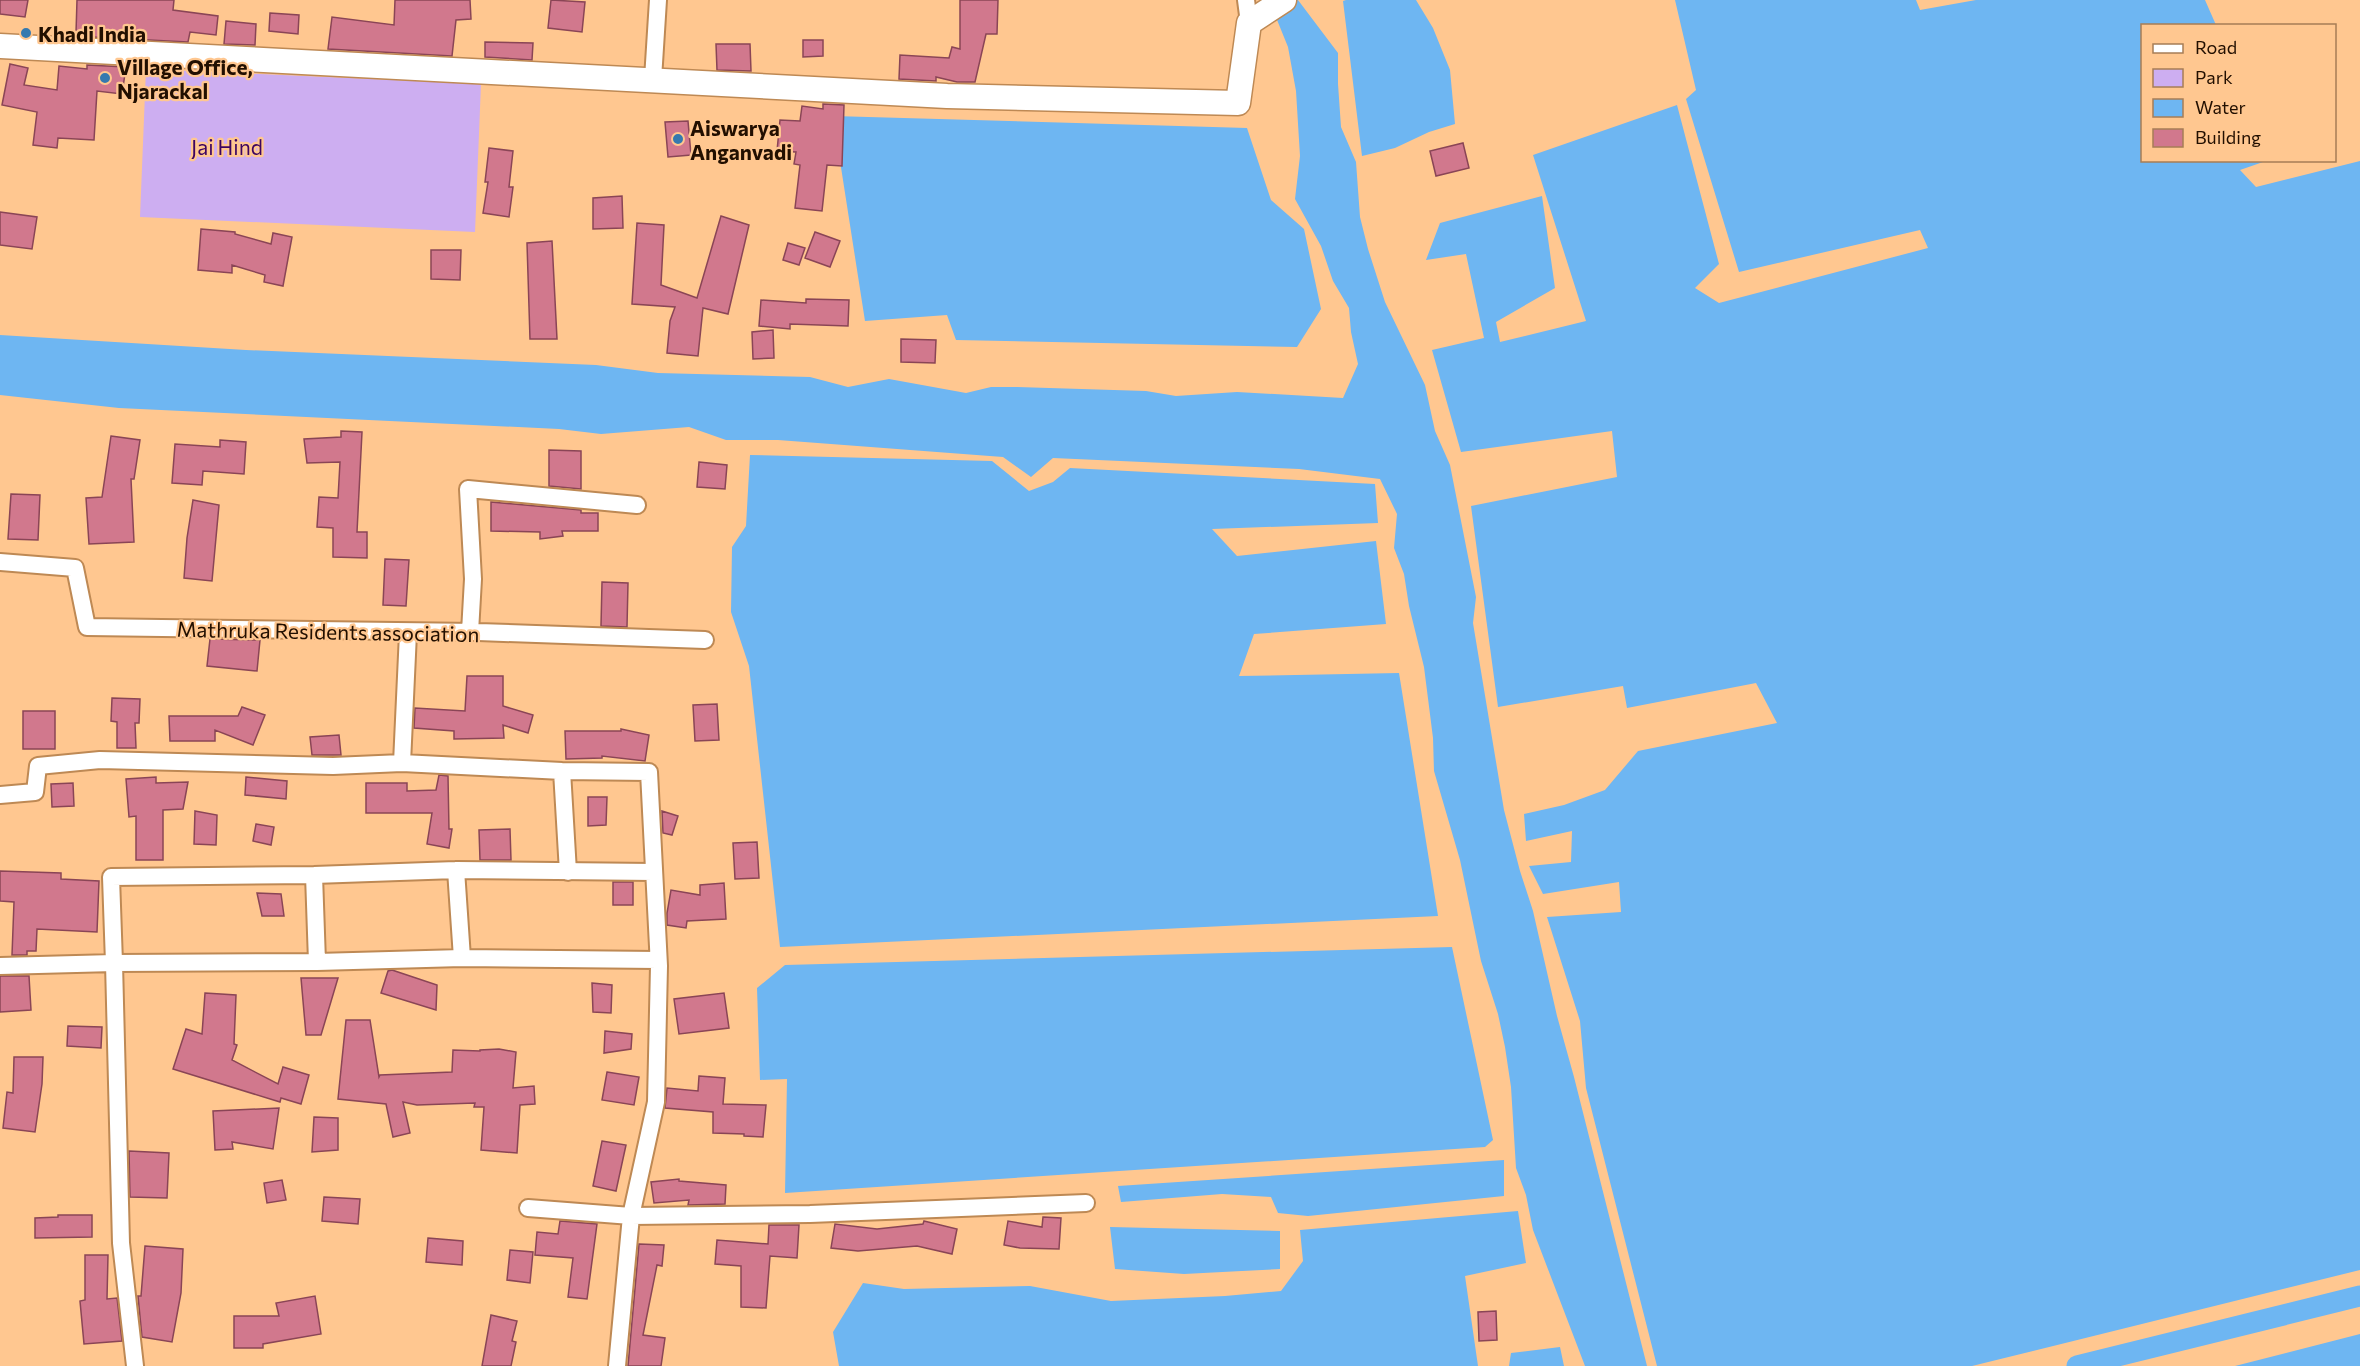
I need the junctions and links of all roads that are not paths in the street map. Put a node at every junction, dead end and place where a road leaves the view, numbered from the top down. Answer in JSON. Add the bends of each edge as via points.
{"nodes":[{"id":1,"x":658,"y":0,"type":"edge"},
{"id":2,"x":1284,"y":0,"type":"edge"},
{"id":3,"x":1248,"y":12,"type":"edge"},
{"id":4,"x":0,"y":46,"type":"edge"},
{"id":5,"x":653,"y":80,"type":"junction"},
{"id":6,"x":637,"y":505,"type":"dead end"},
{"id":7,"x":0,"y":562,"type":"edge"},
{"id":8,"x":470,"y":632,"type":"junction"},
{"id":9,"x":408,"y":633,"type":"junction"},
{"id":10,"x":705,"y":640,"type":"dead end"},
{"id":11,"x":402,"y":763,"type":"junction"},
{"id":12,"x":562,"y":771,"type":"junction"},
{"id":13,"x":0,"y":795,"type":"edge"},
{"id":14,"x":456,"y":870,"type":"junction"},
{"id":15,"x":568,"y":872,"type":"junction"},
{"id":16,"x":654,"y":872,"type":"junction"},
{"id":17,"x":314,"y":875,"type":"junction"},
{"id":18,"x":462,"y":958,"type":"junction"},
{"id":19,"x":658,"y":960,"type":"junction"},
{"id":20,"x":317,"y":962,"type":"junction"},
{"id":21,"x":114,"y":963,"type":"junction"},
{"id":22,"x":0,"y":966,"type":"edge"},
{"id":23,"x":1086,"y":1203,"type":"dead end"},
{"id":24,"x":528,"y":1208,"type":"dead end"},
{"id":25,"x":631,"y":1216,"type":"junction"},
{"id":26,"x":135,"y":1366,"type":"edge"},
{"id":27,"x":618,"y":1366,"type":"edge"}],
"edges":[{"from":1,"to":5,"type":"street"},
{"from":2,"to":3,"type":"main road"},
{"from":3,"to":5,"type":"main road","via":[[1238,103],[947,96]]},
{"from":4,"to":5,"type":"main road"},
{"from":6,"to":8,"type":"street","via":[[468,489]]},
{"from":7,"to":9,"type":"street","name":"Mathruka Residents association","via":[[75,568],[87,627]]},
{"from":8,"to":9,"type":"street","name":"Mathruka Residents association"},
{"from":8,"to":10,"type":"street","name":"Mathruka Residents association"},
{"from":9,"to":11,"type":"street"},
{"from":11,"to":12,"type":"street"},
{"from":11,"to":13,"type":"street","via":[[333,766],[100,760],[38,766],[36,792]]},
{"from":12,"to":15,"type":"street"},
{"from":12,"to":16,"type":"street","via":[[649,772]]},
{"from":14,"to":15,"type":"street"},
{"from":14,"to":17,"type":"street"},
{"from":14,"to":18,"type":"street"},
{"from":15,"to":16,"type":"street"},
{"from":16,"to":19,"type":"street"},
{"from":17,"to":20,"type":"street"},
{"from":17,"to":21,"type":"street","via":[[111,878]]},
{"from":18,"to":19,"type":"street"},
{"from":18,"to":20,"type":"street"},
{"from":19,"to":25,"type":"street","via":[[656,1102]]},
{"from":20,"to":21,"type":"street"},
{"from":21,"to":22,"type":"street"},
{"from":21,"to":26,"type":"street","via":[[121,1243]]},
{"from":23,"to":25,"type":"street","via":[[810,1214]]},
{"from":24,"to":25,"type":"street"},
{"from":25,"to":27,"type":"street"}]}
